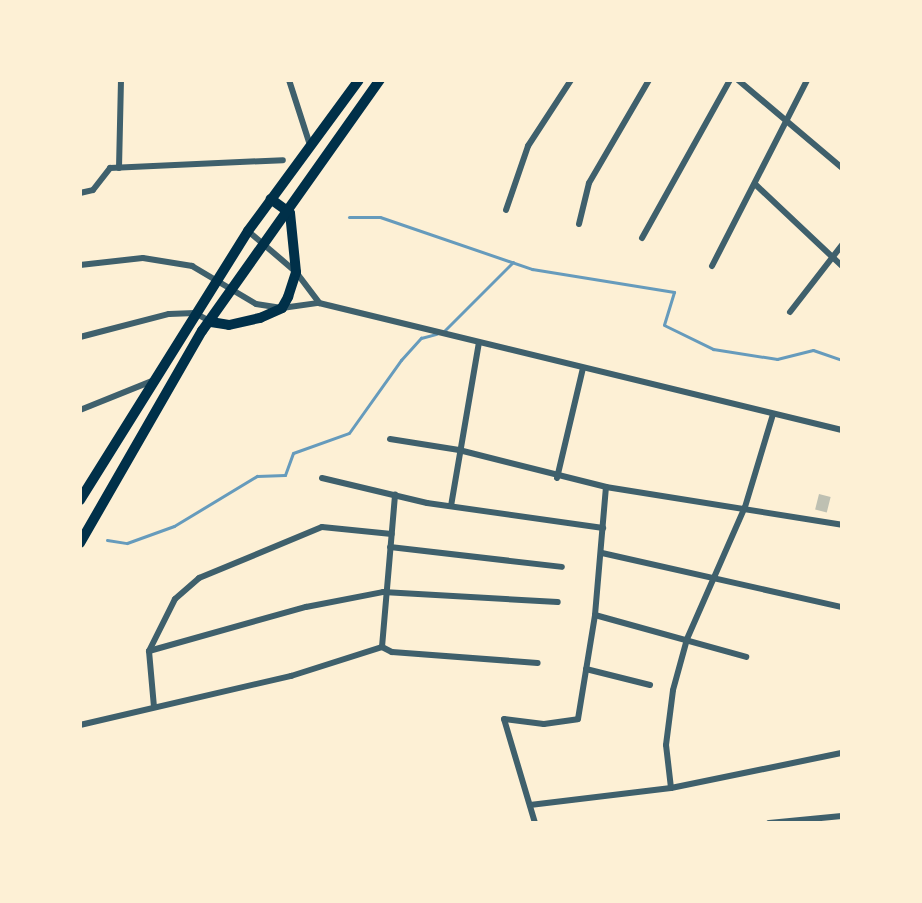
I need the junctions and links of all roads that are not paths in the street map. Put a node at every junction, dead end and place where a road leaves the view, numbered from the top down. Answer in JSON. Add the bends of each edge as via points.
{"nodes":[{"id":1,"x":121,"y":80,"type":"edge"},
{"id":2,"x":289,"y":80,"type":"edge"},
{"id":3,"x":359,"y":80,"type":"edge"},
{"id":4,"x":380,"y":80,"type":"edge"},
{"id":5,"x":571,"y":80,"type":"edge"},
{"id":6,"x":649,"y":80,"type":"edge"},
{"id":7,"x":730,"y":80,"type":"edge"},
{"id":8,"x":738,"y":80,"type":"edge"},
{"id":9,"x":807,"y":80,"type":"edge"},
{"id":10,"x":783,"y":120,"type":"junction"},
{"id":11,"x":310,"y":145,"type":"junction"},
{"id":12,"x":283,"y":160,"type":"dead end"},
{"id":13,"x":119,"y":168,"type":"junction"},
{"id":14,"x":842,"y":168,"type":"edge"},
{"id":15,"x":756,"y":185,"type":"junction"},
{"id":16,"x":80,"y":193,"type":"edge"},
{"id":17,"x":271,"y":199,"type":"junction"},
{"id":18,"x":506,"y":210,"type":"dead end"},
{"id":19,"x":290,"y":213,"type":"junction"},
{"id":20,"x":579,"y":224,"type":"dead end"},
{"id":21,"x":248,"y":231,"type":"junction"},
{"id":22,"x":642,"y":238,"type":"dead end"},
{"id":23,"x":264,"y":245,"type":"junction"},
{"id":24,"x":842,"y":245,"type":"edge"},
{"id":25,"x":833,"y":256,"type":"junction"},
{"id":26,"x":80,"y":265,"type":"edge"},
{"id":27,"x":712,"y":266,"type":"dead end"},
{"id":28,"x":842,"y":266,"type":"edge"},
{"id":29,"x":296,"y":272,"type":"junction"},
{"id":30,"x":217,"y":280,"type":"junction"},
{"id":31,"x":230,"y":293,"type":"junction"},
{"id":32,"x":319,"y":303,"type":"junction"},
{"id":33,"x":282,"y":308,"type":"junction"},
{"id":34,"x":790,"y":312,"type":"dead end"},
{"id":35,"x":195,"y":313,"type":"junction"},
{"id":36,"x":211,"y":322,"type":"junction"},
{"id":37,"x":80,"y":337,"type":"edge"},
{"id":38,"x":479,"y":342,"type":"junction"},
{"id":39,"x":583,"y":368,"type":"junction"},
{"id":40,"x":152,"y":381,"type":"junction"},
{"id":41,"x":80,"y":410,"type":"edge"},
{"id":42,"x":773,"y":414,"type":"junction"},
{"id":43,"x":842,"y":430,"type":"edge"},
{"id":44,"x":390,"y":439,"type":"dead end"},
{"id":45,"x":459,"y":450,"type":"junction"},
{"id":46,"x":322,"y":478,"type":"dead end"},
{"id":47,"x":557,"y":478,"type":"junction"},
{"id":48,"x":606,"y":487,"type":"junction"},
{"id":49,"x":395,"y":495,"type":"junction"},
{"id":50,"x":80,"y":500,"type":"edge"},
{"id":51,"x":451,"y":506,"type":"junction"},
{"id":52,"x":745,"y":507,"type":"junction"},
{"id":53,"x":842,"y":525,"type":"edge"},
{"id":54,"x":603,"y":528,"type":"junction"},
{"id":55,"x":392,"y":534,"type":"junction"},
{"id":56,"x":80,"y":543,"type":"edge"},
{"id":57,"x":390,"y":547,"type":"junction"},
{"id":58,"x":602,"y":553,"type":"junction"},
{"id":59,"x":562,"y":567,"type":"dead end"},
{"id":60,"x":715,"y":576,"type":"junction"},
{"id":61,"x":383,"y":592,"type":"junction"},
{"id":62,"x":558,"y":602,"type":"dead end"},
{"id":63,"x":842,"y":607,"type":"edge"},
{"id":64,"x":595,"y":615,"type":"junction"},
{"id":65,"x":687,"y":639,"type":"junction"},
{"id":66,"x":382,"y":647,"type":"junction"},
{"id":67,"x":149,"y":651,"type":"junction"},
{"id":68,"x":746,"y":657,"type":"dead end"},
{"id":69,"x":538,"y":663,"type":"dead end"},
{"id":70,"x":586,"y":669,"type":"junction"},
{"id":71,"x":650,"y":685,"type":"dead end"},
{"id":72,"x":154,"y":707,"type":"junction"},
{"id":73,"x":80,"y":725,"type":"edge"},
{"id":74,"x":842,"y":753,"type":"edge"},
{"id":75,"x":671,"y":788,"type":"junction"},
{"id":76,"x":530,"y":805,"type":"junction"},
{"id":77,"x":842,"y":816,"type":"edge"},
{"id":78,"x":535,"y":823,"type":"edge"},
{"id":79,"x":769,"y":823,"type":"edge"}],
"edges":[{"from":1,"to":13,"type":"street"},
{"from":2,"to":11,"type":"street"},
{"from":3,"to":11,"type":"highway"},
{"from":4,"to":19,"type":"highway","via":[[293,201]]},
{"from":5,"to":18,"type":"street","via":[[528,146]]},
{"from":6,"to":20,"type":"street","via":[[589,183]]},
{"from":7,"to":22,"type":"street"},
{"from":8,"to":10,"type":"street"},
{"from":9,"to":10,"type":"street"},
{"from":10,"to":14,"type":"street"},
{"from":10,"to":15,"type":"street"},
{"from":11,"to":17,"type":"highway"},
{"from":12,"to":13,"type":"street"},
{"from":13,"to":16,"type":"street","via":[[108,170],[93,190]]},
{"from":15,"to":25,"type":"street"},
{"from":15,"to":27,"type":"street"},
{"from":17,"to":19,"type":"highway"},
{"from":17,"to":21,"type":"highway"},
{"from":19,"to":23,"type":"highway"},
{"from":19,"to":29,"type":"highway"},
{"from":21,"to":23,"type":"street"},
{"from":21,"to":30,"type":"highway"},
{"from":23,"to":29,"type":"street"},
{"from":23,"to":31,"type":"highway"},
{"from":24,"to":25,"type":"street"},
{"from":25,"to":28,"type":"street"},
{"from":25,"to":34,"type":"street"},
{"from":26,"to":30,"type":"street","via":[[143,258],[192,266]]},
{"from":29,"to":32,"type":"street"},
{"from":29,"to":33,"type":"highway"},
{"from":30,"to":31,"type":"street"},
{"from":30,"to":35,"type":"highway"},
{"from":31,"to":33,"type":"street"},
{"from":31,"to":36,"type":"highway"},
{"from":32,"to":33,"type":"street"},
{"from":32,"to":38,"type":"street"},
{"from":33,"to":36,"type":"highway","via":[[247,322]]},
{"from":35,"to":36,"type":"street"},
{"from":35,"to":37,"type":"street","via":[[169,314]]},
{"from":35,"to":40,"type":"highway"},
{"from":36,"to":56,"type":"highway"},
{"from":38,"to":39,"type":"street"},
{"from":38,"to":45,"type":"street"},
{"from":39,"to":42,"type":"street"},
{"from":39,"to":47,"type":"street"},
{"from":40,"to":41,"type":"street"},
{"from":40,"to":50,"type":"highway"},
{"from":42,"to":43,"type":"street"},
{"from":42,"to":52,"type":"street"},
{"from":44,"to":45,"type":"street"},
{"from":45,"to":47,"type":"street"},
{"from":45,"to":51,"type":"street"},
{"from":46,"to":49,"type":"street"},
{"from":47,"to":48,"type":"street"},
{"from":48,"to":52,"type":"street"},
{"from":48,"to":54,"type":"street"},
{"from":49,"to":51,"type":"street"},
{"from":49,"to":55,"type":"street"},
{"from":51,"to":54,"type":"street"},
{"from":52,"to":53,"type":"street"},
{"from":52,"to":60,"type":"street"},
{"from":54,"to":58,"type":"street"},
{"from":55,"to":57,"type":"street"},
{"from":55,"to":67,"type":"street","via":[[322,527],[199,578],[175,599]]},
{"from":57,"to":59,"type":"street"},
{"from":57,"to":61,"type":"street"},
{"from":58,"to":60,"type":"street"},
{"from":58,"to":64,"type":"street"},
{"from":60,"to":63,"type":"street"},
{"from":60,"to":65,"type":"street"},
{"from":61,"to":62,"type":"street"},
{"from":61,"to":66,"type":"street"},
{"from":61,"to":67,"type":"street","via":[[306,607]]},
{"from":64,"to":65,"type":"street"},
{"from":64,"to":70,"type":"street"},
{"from":65,"to":68,"type":"street"},
{"from":65,"to":75,"type":"street","via":[[666,745]]},
{"from":66,"to":69,"type":"street"},
{"from":66,"to":72,"type":"street","via":[[291,676]]},
{"from":67,"to":72,"type":"street"},
{"from":70,"to":71,"type":"street"},
{"from":70,"to":76,"type":"street","via":[[578,719],[544,724],[504,719]]},
{"from":72,"to":73,"type":"street"},
{"from":74,"to":75,"type":"street"},
{"from":75,"to":76,"type":"street"},
{"from":76,"to":78,"type":"street"},
{"from":77,"to":79,"type":"street"}]}
